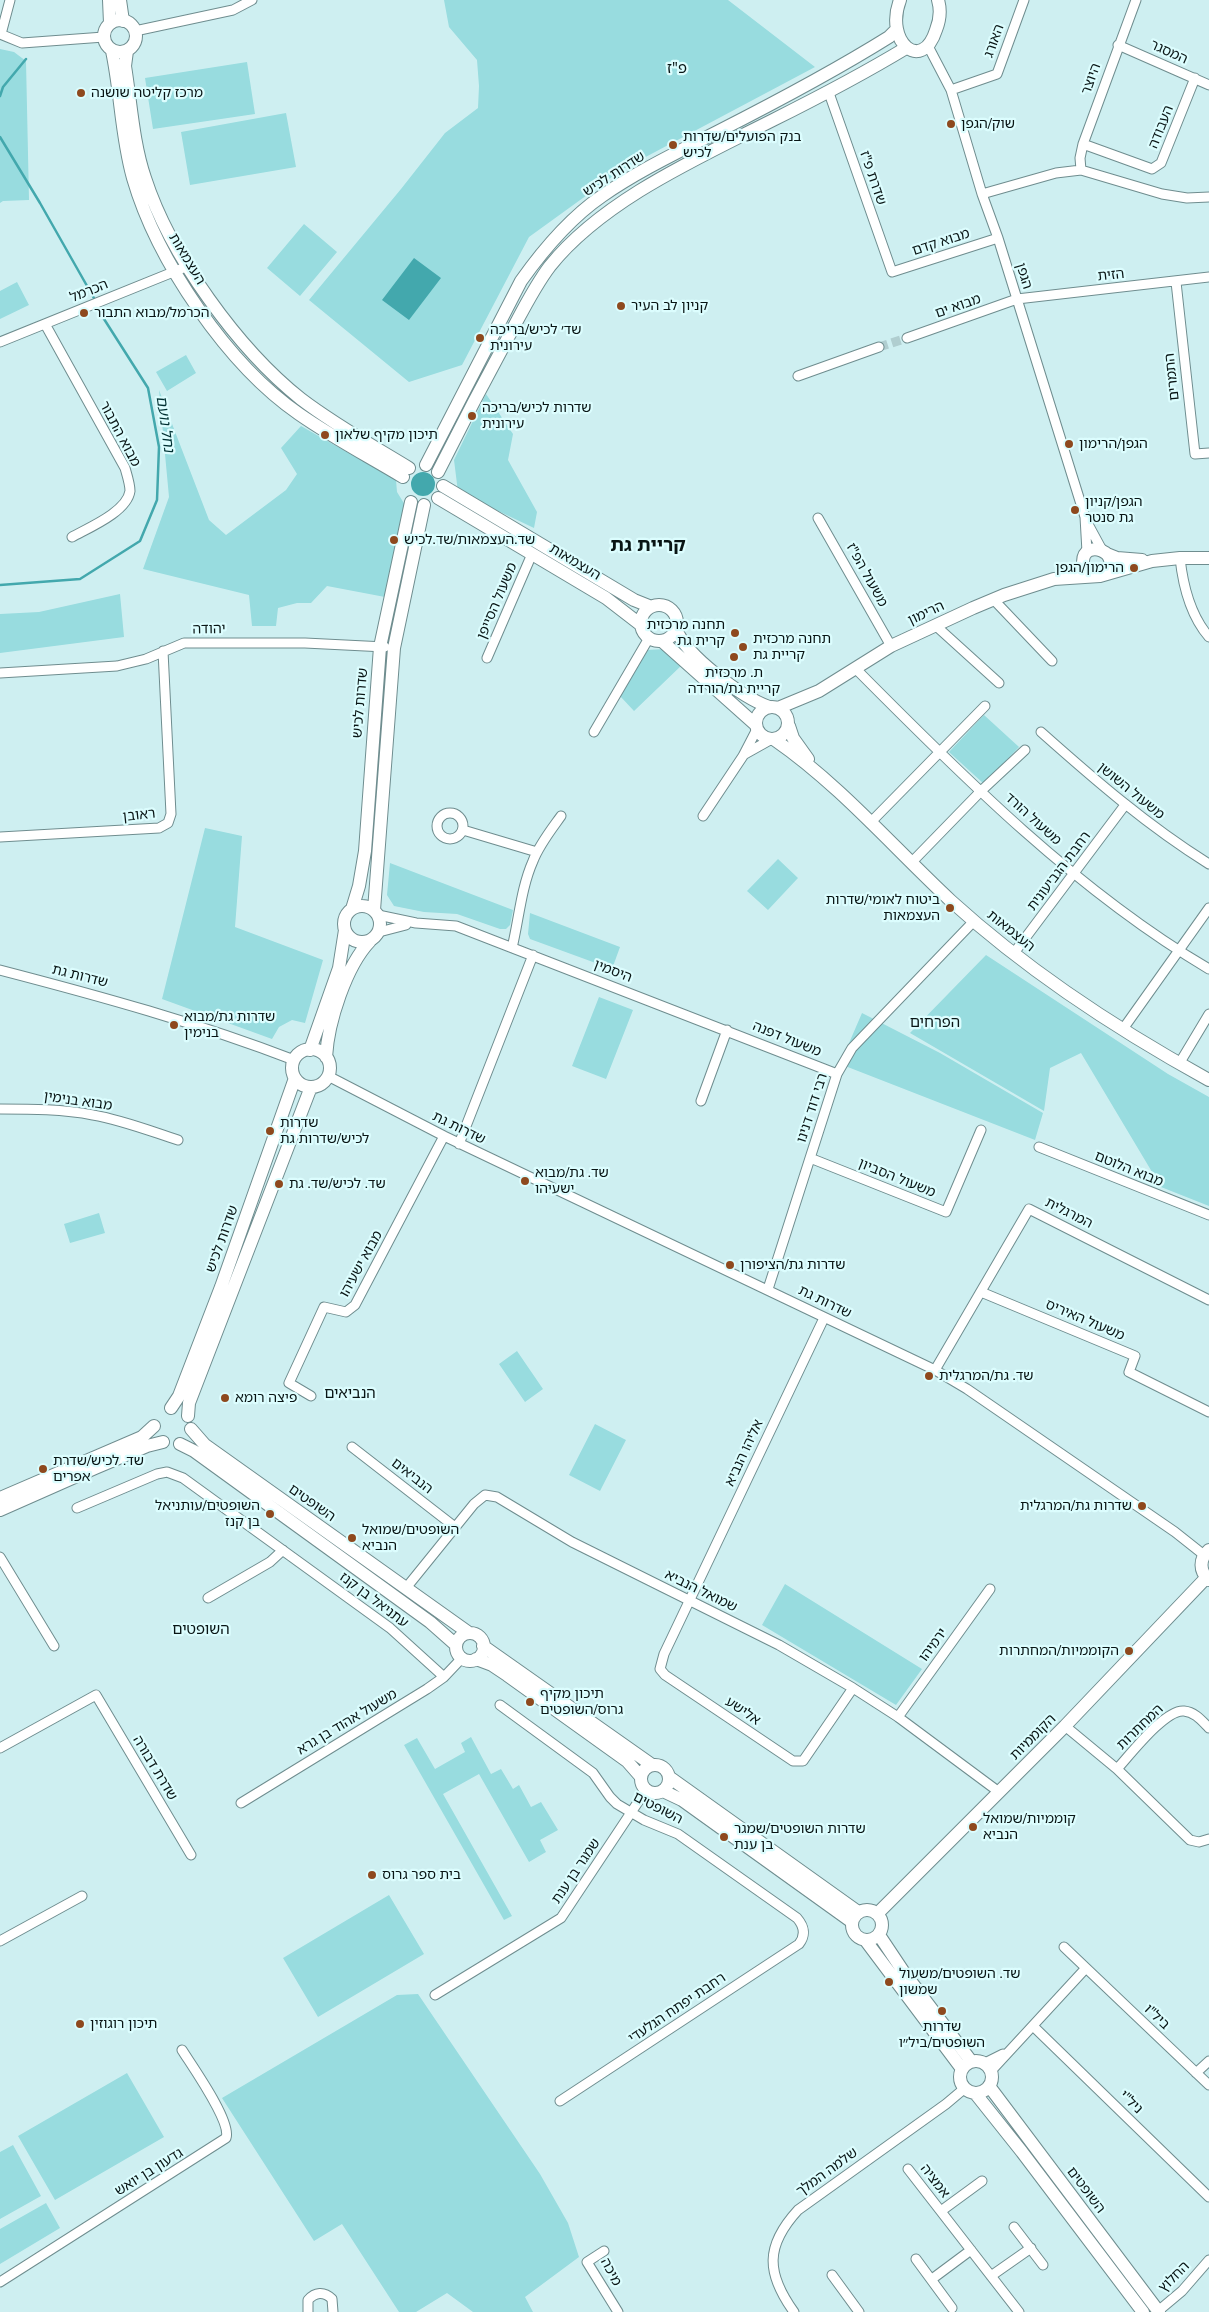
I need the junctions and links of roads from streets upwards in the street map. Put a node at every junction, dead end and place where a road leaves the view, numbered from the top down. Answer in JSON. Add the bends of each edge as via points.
{"nodes":[{"id":1,"x":10,"y":0,"type":"edge"},
{"id":2,"x":109,"y":0,"type":"edge"},
{"id":3,"x":120,"y":0,"type":"edge"},
{"id":4,"x":252,"y":0,"type":"edge"},
{"id":5,"x":900,"y":0,"type":"edge"},
{"id":6,"x":1024,"y":0,"type":"edge"},
{"id":7,"x":1136,"y":0,"type":"edge"},
{"id":8,"x":941,"y":2,"type":"edge"},
{"id":9,"x":123,"y":21,"type":"junction"},
{"id":10,"x":110,"y":23,"type":"junction"},
{"id":11,"x":896,"y":30,"type":"junction"},
{"id":12,"x":135,"y":31,"type":"junction"},
{"id":13,"x":1,"y":34,"type":"edge"},
{"id":14,"x":104,"y":37,"type":"junction"},
{"id":15,"x":1118,"y":45,"type":"junction"},
{"id":16,"x":928,"y":46,"type":"junction"},
{"id":17,"x":906,"y":48,"type":"junction"},
{"id":18,"x":112,"y":50,"type":"junction"},
{"id":19,"x":127,"y":50,"type":"junction"},
{"id":20,"x":1195,"y":78,"type":"junction"},
{"id":21,"x":1209,"y":84,"type":"edge"},
{"id":22,"x":950,"y":90,"type":"junction"},
{"id":23,"x":828,"y":92,"type":"junction"},
{"id":24,"x":1083,"y":144,"type":"junction"},
{"id":25,"x":1081,"y":170,"type":"junction"},
{"id":26,"x":982,"y":194,"type":"junction"},
{"id":27,"x":1209,"y":196,"type":"edge"},
{"id":28,"x":998,"y":238,"type":"junction"},
{"id":29,"x":188,"y":266,"type":"junction"},
{"id":30,"x":175,"y":271,"type":"junction"},
{"id":31,"x":892,"y":272,"type":"joint"},
{"id":32,"x":1209,"y":277,"type":"edge"},
{"id":33,"x":1176,"y":282,"type":"junction"},
{"id":34,"x":1017,"y":300,"type":"junction"},
{"id":35,"x":45,"y":324,"type":"junction"},
{"id":36,"x":907,"y":338,"type":"tunnel mouth"},
{"id":37,"x":0,"y":342,"type":"edge"},
{"id":38,"x":879,"y":347,"type":"tunnel mouth"},
{"id":39,"x":798,"y":376,"type":"dead end"},
{"id":40,"x":1209,"y":453,"type":"edge"},
{"id":41,"x":426,"y":464,"type":"junction"},
{"id":42,"x":438,"y":472,"type":"junction"},
{"id":43,"x":406,"y":486,"type":"junction"},
{"id":44,"x":443,"y":486,"type":"junction"},
{"id":45,"x":438,"y":498,"type":"junction"},
{"id":46,"x":424,"y":505,"type":"junction"},
{"id":47,"x":1085,"y":517,"type":"junction"},
{"id":48,"x":818,"y":518,"type":"dead end"},
{"id":49,"x":72,"y":537,"type":"dead end"},
{"id":50,"x":1105,"y":552,"type":"junction"},
{"id":51,"x":532,"y":554,"type":"junction"},
{"id":52,"x":1085,"y":556,"type":"junction"},
{"id":53,"x":1180,"y":558,"type":"junction"},
{"id":54,"x":1209,"y":558,"type":"edge"},
{"id":55,"x":1152,"y":561,"type":"junction"},
{"id":56,"x":1104,"y":574,"type":"junction"},
{"id":57,"x":1091,"y":575,"type":"junction"},
{"id":58,"x":1054,"y":579,"type":"junction"},
{"id":59,"x":993,"y":600,"type":"junction"},
{"id":60,"x":649,"y":606,"type":"junction"},
{"id":61,"x":642,"y":625,"type":"junction"},
{"id":62,"x":935,"y":625,"type":"junction"},
{"id":63,"x":676,"y":629,"type":"junction"},
{"id":64,"x":1209,"y":637,"type":"edge"},
{"id":65,"x":649,"y":638,"type":"junction"},
{"id":66,"x":663,"y":642,"type":"junction"},
{"id":67,"x":891,"y":646,"type":"junction"},
{"id":68,"x":380,"y":647,"type":"junction"},
{"id":69,"x":394,"y":648,"type":"junction"},
{"id":70,"x":162,"y":651,"type":"junction"},
{"id":71,"x":488,"y":658,"type":"dead end"},
{"id":72,"x":1052,"y":661,"type":"dead end"},
{"id":73,"x":856,"y":669,"type":"junction"},
{"id":74,"x":0,"y":673,"type":"edge"},
{"id":75,"x":999,"y":683,"type":"dead end"},
{"id":76,"x":819,"y":691,"type":"junction"},
{"id":77,"x":985,"y":706,"type":"dead end"},
{"id":78,"x":773,"y":707,"type":"junction"},
{"id":79,"x":789,"y":724,"type":"junction"},
{"id":80,"x":756,"y":727,"type":"junction"},
{"id":81,"x":594,"y":732,"type":"dead end"},
{"id":82,"x":1041,"y":732,"type":"dead end"},
{"id":83,"x":773,"y":740,"type":"junction"},
{"id":84,"x":1025,"y":750,"type":"dead end"},
{"id":85,"x":939,"y":752,"type":"junction"},
{"id":86,"x":743,"y":756,"type":"junction"},
{"id":87,"x":818,"y":773,"type":"junction"},
{"id":88,"x":981,"y":791,"type":"junction"},
{"id":89,"x":1125,"y":805,"type":"junction"},
{"id":90,"x":561,"y":816,"type":"dead end"},
{"id":91,"x":703,"y":816,"type":"dead end"},
{"id":92,"x":870,"y":823,"type":"junction"},
{"id":93,"x":463,"y":830,"type":"dead end"},
{"id":94,"x":0,"y":837,"type":"edge"},
{"id":95,"x":537,"y":852,"type":"junction"},
{"id":96,"x":911,"y":863,"type":"junction"},
{"id":97,"x":1209,"y":864,"type":"edge"},
{"id":98,"x":1074,"y":874,"type":"junction"},
{"id":99,"x":1209,"y":908,"type":"edge"},
{"id":100,"x":352,"y":909,"type":"junction"},
{"id":101,"x":376,"y":913,"type":"junction"},
{"id":102,"x":974,"y":921,"type":"junction"},
{"id":103,"x":416,"y":923,"type":"junction"},
{"id":104,"x":345,"y":930,"type":"junction"},
{"id":105,"x":374,"y":937,"type":"junction"},
{"id":106,"x":512,"y":948,"type":"junction"},
{"id":107,"x":1178,"y":951,"type":"junction"},
{"id":108,"x":1014,"y":953,"type":"junction"},
{"id":109,"x":532,"y":955,"type":"junction"},
{"id":110,"x":1209,"y":969,"type":"edge"},
{"id":111,"x":0,"y":970,"type":"edge"},
{"id":112,"x":1209,"y":1014,"type":"edge"},
{"id":113,"x":1123,"y":1029,"type":"junction"},
{"id":114,"x":727,"y":1030,"type":"junction"},
{"id":115,"x":310,"y":1050,"type":"junction"},
{"id":116,"x":326,"y":1057,"type":"junction"},
{"id":117,"x":294,"y":1060,"type":"junction"},
{"id":118,"x":1179,"y":1064,"type":"junction"},
{"id":119,"x":837,"y":1074,"type":"junction"},
{"id":120,"x":328,"y":1076,"type":"junction"},
{"id":121,"x":295,"y":1078,"type":"junction"},
{"id":122,"x":1209,"y":1080,"type":"edge"},
{"id":123,"x":311,"y":1087,"type":"junction"},
{"id":124,"x":701,"y":1101,"type":"dead end"},
{"id":125,"x":0,"y":1109,"type":"edge"},
{"id":126,"x":981,"y":1130,"type":"dead end"},
{"id":127,"x":444,"y":1136,"type":"junction"},
{"id":128,"x":178,"y":1140,"type":"dead end"},
{"id":129,"x":459,"y":1144,"type":"junction"},
{"id":130,"x":1039,"y":1148,"type":"dead end"},
{"id":131,"x":810,"y":1158,"type":"junction"},
{"id":132,"x":1209,"y":1215,"type":"edge"},
{"id":133,"x":768,"y":1289,"type":"junction"},
{"id":134,"x":981,"y":1292,"type":"junction"},
{"id":135,"x":1209,"y":1300,"type":"edge"},
{"id":136,"x":824,"y":1318,"type":"junction"},
{"id":137,"x":935,"y":1370,"type":"junction"},
{"id":138,"x":311,"y":1396,"type":"dead end"},
{"id":139,"x":1209,"y":1412,"type":"edge"},
{"id":140,"x":161,"y":1415,"type":"junction"},
{"id":141,"x":188,"y":1416,"type":"junction"},
{"id":142,"x":191,"y":1429,"type":"junction"},
{"id":143,"x":163,"y":1442,"type":"junction"},
{"id":144,"x":180,"y":1444,"type":"junction"},
{"id":145,"x":352,"y":1447,"type":"dead end"},
{"id":146,"x":0,"y":1498,"type":"edge"},
{"id":147,"x":77,"y":1508,"type":"dead end"},
{"id":148,"x":0,"y":1510,"type":"edge"},
{"id":149,"x":454,"y":1527,"type":"junction"},
{"id":150,"x":283,"y":1550,"type":"junction"},
{"id":151,"x":1207,"y":1553,"type":"edge"},
{"id":152,"x":0,"y":1557,"type":"edge"},
{"id":153,"x":1208,"y":1579,"type":"edge"},
{"id":154,"x":406,"y":1588,"type":"junction"},
{"id":155,"x":990,"y":1589,"type":"dead end"},
{"id":156,"x":208,"y":1598,"type":"dead end"},
{"id":157,"x":690,"y":1601,"type":"junction"},
{"id":158,"x":468,"y":1633,"type":"junction"},
{"id":159,"x":456,"y":1645,"type":"junction"},
{"id":160,"x":54,"y":1646,"type":"dead end"},
{"id":161,"x":483,"y":1646,"type":"junction"},
{"id":162,"x":462,"y":1658,"type":"junction"},
{"id":163,"x":476,"y":1659,"type":"junction"},
{"id":164,"x":444,"y":1677,"type":"junction"},
{"id":165,"x":854,"y":1688,"type":"junction"},
{"id":166,"x":500,"y":1705,"type":"dead end"},
{"id":167,"x":898,"y":1717,"type":"junction"},
{"id":168,"x":1065,"y":1726,"type":"junction"},
{"id":169,"x":1209,"y":1728,"type":"edge"},
{"id":170,"x":0,"y":1748,"type":"edge"},
{"id":171,"x":652,"y":1765,"type":"junction"},
{"id":172,"x":1117,"y":1769,"type":"junction"},
{"id":173,"x":668,"y":1776,"type":"junction"},
{"id":174,"x":641,"y":1777,"type":"junction"},
{"id":175,"x":646,"y":1790,"type":"junction"},
{"id":176,"x":663,"y":1791,"type":"junction"},
{"id":177,"x":999,"y":1792,"type":"junction"},
{"id":178,"x":241,"y":1803,"type":"dead end"},
{"id":179,"x":632,"y":1813,"type":"junction"},
{"id":180,"x":1209,"y":1839,"type":"edge"},
{"id":181,"x":190,"y":1855,"type":"dead end"},
{"id":182,"x":82,"y":1896,"type":"dead end"},
{"id":183,"x":877,"y":1914,"type":"junction"},
{"id":184,"x":855,"y":1917,"type":"junction"},
{"id":185,"x":804,"y":1934,"type":"joint"},
{"id":186,"x":879,"y":1935,"type":"junction"},
{"id":187,"x":0,"y":1941,"type":"edge"},
{"id":188,"x":866,"y":1941,"type":"junction"},
{"id":189,"x":1064,"y":1948,"type":"dead end"},
{"id":190,"x":1086,"y":1968,"type":"junction"},
{"id":191,"x":435,"y":1996,"type":"dead end"},
{"id":192,"x":1033,"y":2026,"type":"junction"},
{"id":193,"x":182,"y":2050,"type":"dead end"},
{"id":194,"x":1209,"y":2061,"type":"edge"},
{"id":195,"x":966,"y":2065,"type":"junction"},
{"id":196,"x":988,"y":2067,"type":"junction"},
{"id":197,"x":1196,"y":2073,"type":"junction"},
{"id":198,"x":989,"y":2086,"type":"junction"},
{"id":199,"x":1209,"y":2086,"type":"edge"},
{"id":200,"x":970,"y":2090,"type":"junction"},
{"id":201,"x":560,"y":2101,"type":"dead end"},
{"id":202,"x":908,"y":2168,"type":"dead end"},
{"id":203,"x":982,"y":2181,"type":"dead end"},
{"id":204,"x":1209,"y":2197,"type":"edge"},
{"id":205,"x":941,"y":2211,"type":"junction"},
{"id":206,"x":1014,"y":2226,"type":"dead end"},
{"id":207,"x":1030,"y":2248,"type":"junction"},
{"id":208,"x":971,"y":2250,"type":"junction"},
{"id":209,"x":604,"y":2251,"type":"dead end"},
{"id":210,"x":916,"y":2259,"type":"dead end"},
{"id":211,"x":1209,"y":2260,"type":"edge"},
{"id":212,"x":1043,"y":2265,"type":"dead end"},
{"id":213,"x":832,"y":2275,"type":"dead end"},
{"id":214,"x":991,"y":2276,"type":"junction"},
{"id":215,"x":932,"y":2280,"type":"junction"},
{"id":216,"x":0,"y":2282,"type":"edge"},
{"id":217,"x":952,"y":2308,"type":"dead end"},
{"id":218,"x":308,"y":2312,"type":"edge"},
{"id":219,"x":333,"y":2312,"type":"edge"},
{"id":220,"x":618,"y":2312,"type":"edge"},
{"id":221,"x":794,"y":2312,"type":"edge"},
{"id":222,"x":859,"y":2312,"type":"edge"},
{"id":223,"x":1019,"y":2312,"type":"edge"},
{"id":224,"x":1143,"y":2312,"type":"edge"},
{"id":225,"x":1158,"y":2312,"type":"edge"}],
"edges":[{"from":1,"to":13,"type":"street"},
{"from":2,"to":10,"type":"street"},
{"from":3,"to":9,"type":"street"},
{"from":4,"to":12,"type":"street","via":[[233,10]]},
{"from":5,"to":11,"type":"street"},
{"from":6,"to":22,"type":"street","name":"האורג","via":[[997,74]]},
{"from":7,"to":15,"type":"street","name":"היוצר"},
{"from":8,"to":16,"type":"street","via":[[937,27]]},
{"from":9,"to":10,"type":"street"},
{"from":9,"to":12,"type":"street"},
{"from":10,"to":14,"type":"street"},
{"from":11,"to":17,"type":"street"},
{"from":11,"to":41,"type":"street","name":"שדרות לכיש","via":[[833,72],[656,164],[601,197],[570,223],[521,280]]},
{"from":12,"to":19,"type":"street","via":[[133,44]]},
{"from":13,"to":14,"type":"street","via":[[22,43]]},
{"from":14,"to":18,"type":"street"},
{"from":15,"to":20,"type":"street","name":"המסגר"},
{"from":15,"to":24,"type":"street","name":"היוצר"},
{"from":16,"to":17,"type":"street","via":[[918,50]]},
{"from":16,"to":22,"type":"street","name":"הגפן"},
{"from":17,"to":23,"type":"street","name":"שדרות לכיש"},
{"from":18,"to":19,"type":"street"},
{"from":18,"to":30,"type":"street","name":"העצמאות","via":[[133,178],[150,225]]},
{"from":19,"to":29,"type":"street","name":"העצמאות","via":[[125,66],[144,177],[162,220]]},
{"from":20,"to":21,"type":"street","name":"המסגר"},
{"from":20,"to":24,"type":"street","name":"העבודה","via":[[1161,163],[1152,169]]},
{"from":22,"to":26,"type":"street","name":"הגפן"},
{"from":23,"to":31,"type":"street","name":"שדרת פ\"ז"},
{"from":23,"to":42,"type":"street","name":"שדרות לכיש","via":[[700,157],[618,205],[579,235],[550,266],[532,293]]},
{"from":24,"to":25,"type":"street","name":"היוצר"},
{"from":25,"to":26,"type":"street","via":[[1056,173]]},
{"from":25,"to":27,"type":"street","via":[[1162,194],[1187,198]]},
{"from":26,"to":28,"type":"street","name":"הגפן"},
{"from":28,"to":31,"type":"street","name":"מבוא קדם"},
{"from":28,"to":34,"type":"street","name":"הגפן"},
{"from":29,"to":30,"type":"street","name":"הכרמל"},
{"from":29,"to":43,"type":"street","name":"העצמאות","via":[[249,350],[276,378]]},
{"from":30,"to":35,"type":"street","name":"הכרמל"},
{"from":30,"to":43,"type":"street","name":"העצמאות","via":[[206,319],[262,383],[299,414]]},
{"from":32,"to":33,"type":"street","name":"הזית"},
{"from":33,"to":34,"type":"street","name":"הזית"},
{"from":33,"to":40,"type":"street","name":"התמרים","via":[[1195,454]]},
{"from":34,"to":36,"type":"street","name":"מבוא ים"},
{"from":34,"to":47,"type":"street","name":"הגפן"},
{"from":35,"to":37,"type":"street","name":"הכרמל"},
{"from":35,"to":49,"type":"street","name":"מבוא התבור","via":[[129,479],[127,501],[118,511]]},
{"from":38,"to":39,"type":"street"},
{"from":41,"to":42,"type":"street"},
{"from":41,"to":43,"type":"street","via":[[414,466]]},
{"from":42,"to":44,"type":"street"},
{"from":43,"to":46,"type":"street"},
{"from":43,"to":68,"type":"street","name":"שדרות לכיש"},
{"from":44,"to":45,"type":"street"},
{"from":44,"to":60,"type":"street","name":"העצמאות"},
{"from":45,"to":46,"type":"street"},
{"from":45,"to":51,"type":"street","name":"העצמאות"},
{"from":46,"to":69,"type":"street","name":"שדרות לכיש"},
{"from":47,"to":50,"type":"street","name":"הגפן"},
{"from":47,"to":52,"type":"street","name":"הגפן"},
{"from":48,"to":67,"type":"street","name":"משעול הפ\"ז"},
{"from":50,"to":52,"type":"street","via":[[1096,549]]},
{"from":50,"to":55,"type":"street","via":[[1121,558]]},
{"from":50,"to":56,"type":"street","via":[[1110,564]]},
{"from":51,"to":61,"type":"street","name":"העצמאות","via":[[612,602]]},
{"from":51,"to":71,"type":"street","name":"משעול הסייפן"},
{"from":52,"to":57,"type":"street","via":[[1084,569]]},
{"from":52,"to":58,"type":"street","name":"הרימון"},
{"from":53,"to":54,"type":"street"},
{"from":53,"to":55,"type":"street"},
{"from":53,"to":64,"type":"street","via":[[1192,609]]},
{"from":55,"to":56,"type":"street"},
{"from":56,"to":57,"type":"street"},
{"from":57,"to":58,"type":"street","name":"הרימון"},
{"from":58,"to":59,"type":"street","name":"הרימון"},
{"from":59,"to":62,"type":"street","name":"הרימון"},
{"from":59,"to":72,"type":"street"},
{"from":60,"to":61,"type":"street","via":[[643,613]]},
{"from":60,"to":63,"type":"street","via":[[660,604],[669,608],[675,618]]},
{"from":61,"to":65,"type":"street"},
{"from":62,"to":67,"type":"street","name":"הרימון"},
{"from":62,"to":75,"type":"street"},
{"from":63,"to":66,"type":"street"},
{"from":63,"to":78,"type":"street","via":[[683,642],[711,668],[749,698]]},
{"from":65,"to":66,"type":"street"},
{"from":65,"to":81,"type":"street"},
{"from":66,"to":80,"type":"street"},
{"from":67,"to":73,"type":"street","name":"הרימון"},
{"from":68,"to":69,"type":"street","name":"יהודה"},
{"from":68,"to":70,"type":"street","name":"יהודה","via":[[184,643]]},
{"from":68,"to":100,"type":"street","name":"שדרות לכיש","via":[[365,851]]},
{"from":69,"to":101,"type":"street","name":"שדרות לכיש"},
{"from":70,"to":74,"type":"street","name":"יהודה","via":[[146,660],[117,666]]},
{"from":70,"to":94,"type":"street","name":"ראובן","via":[[171,814],[168,823],[159,828]]},
{"from":73,"to":76,"type":"street","name":"הרימון"},
{"from":73,"to":85,"type":"street","name":"משעול הורד"},
{"from":76,"to":78,"type":"street","name":"הרימון"},
{"from":76,"to":79,"type":"street","name":"הרימון","via":[[800,708]]},
{"from":77,"to":85,"type":"street"},
{"from":78,"to":79,"type":"street","via":[[785,713]]},
{"from":78,"to":80,"type":"street","via":[[758,716]]},
{"from":79,"to":83,"type":"street","via":[[784,735]]},
{"from":79,"to":87,"type":"street","name":"העצמאות","via":[[797,744]]},
{"from":80,"to":83,"type":"street","via":[[762,736]]},
{"from":80,"to":86,"type":"street"},
{"from":82,"to":89,"type":"street","name":"משעול השושן"},
{"from":83,"to":86,"type":"street"},
{"from":83,"to":87,"type":"street","name":"העצמאות"},
{"from":84,"to":88,"type":"street"},
{"from":85,"to":88,"type":"street","name":"משעול הורד"},
{"from":85,"to":92,"type":"street"},
{"from":86,"to":91,"type":"street"},
{"from":87,"to":92,"type":"street","name":"העצמאות"},
{"from":88,"to":96,"type":"street"},
{"from":88,"to":98,"type":"street","name":"משעול הורד"},
{"from":89,"to":97,"type":"street","name":"משעול השושן"},
{"from":89,"to":98,"type":"street","name":"רחבת הגביעונית"},
{"from":90,"to":95,"type":"street"},
{"from":92,"to":96,"type":"street","name":"העצמאות"},
{"from":93,"to":95,"type":"street"},
{"from":95,"to":106,"type":"street","via":[[525,885]]},
{"from":96,"to":102,"type":"street","name":"העצמאות"},
{"from":98,"to":107,"type":"street","name":"משעול הורד"},
{"from":98,"to":108,"type":"street","name":"רחבת הגביעונית"},
{"from":99,"to":107,"type":"street"},
{"from":100,"to":101,"type":"street","via":[[363,906]]},
{"from":100,"to":104,"type":"street","via":[[345,919]]},
{"from":101,"to":103,"type":"street","name":"היסמין"},
{"from":101,"to":105,"type":"street","via":[[380,920]]},
{"from":102,"to":108,"type":"street","name":"העצמאות"},
{"from":102,"to":119,"type":"street","name":"רבי דוד דנינו","via":[[852,1048]]},
{"from":103,"to":105,"type":"street","name":"היסמין","via":[[398,926]]},
{"from":103,"to":106,"type":"street","name":"היסמין","via":[[456,926]]},
{"from":104,"to":105,"type":"street","via":[[358,942]]},
{"from":104,"to":115,"type":"street","via":[[339,968]]},
{"from":105,"to":116,"type":"street","via":[[356,958],[349,973],[326,1046]]},
{"from":106,"to":109,"type":"street","name":"היסמין"},
{"from":107,"to":110,"type":"street","name":"משעול הורד"},
{"from":107,"to":113,"type":"street"},
{"from":108,"to":113,"type":"street","name":"העצמאות"},
{"from":109,"to":114,"type":"street","name":"היסמין"},
{"from":109,"to":129,"type":"street"},
{"from":111,"to":117,"type":"street","name":"שדרות גת","via":[[117,1000]]},
{"from":112,"to":118,"type":"street"},
{"from":113,"to":118,"type":"street","name":"העצמאות"},
{"from":114,"to":119,"type":"street","name":"משעול דפנה"},
{"from":114,"to":124,"type":"street"},
{"from":115,"to":116,"type":"street"},
{"from":115,"to":117,"type":"street"},
{"from":116,"to":120,"type":"street","via":[[330,1066]]},
{"from":117,"to":121,"type":"street"},
{"from":118,"to":122,"type":"street","name":"העצמאות"},
{"from":119,"to":131,"type":"street","name":"רבי דוד דנינו"},
{"from":120,"to":123,"type":"street","via":[[321,1084]]},
{"from":120,"to":127,"type":"street","name":"שדרות גת"},
{"from":121,"to":123,"type":"street"},
{"from":121,"to":140,"type":"street","name":"שדרות לכיש","via":[[179,1396]]},
{"from":123,"to":141,"type":"street","name":"שדרות לכיש","via":[[189,1403]]},
{"from":125,"to":128,"type":"street","name":"מבוא בנימין","via":[[92,1114]]},
{"from":126,"to":131,"type":"street","name":"משעול הסביון","via":[[946,1212]]},
{"from":127,"to":129,"type":"street","name":"שדרות גת"},
{"from":127,"to":138,"type":"street","name":"מבוא ישעיהו","via":[[355,1304],[346,1312],[324,1307],[290,1383]]},
{"from":129,"to":133,"type":"street","name":"שדרות גת"},
{"from":130,"to":132,"type":"street","name":"מבוא הלוטם"},
{"from":131,"to":133,"type":"street","name":"רבי דוד דנינו"},
{"from":133,"to":136,"type":"street","name":"שדרות גת"},
{"from":134,"to":135,"type":"street","name":"המרגלית","via":[[1029,1209]]},
{"from":134,"to":137,"type":"street","name":"המרגלית"},
{"from":134,"to":139,"type":"street","name":"משעול האיריס","via":[[1135,1356],[1129,1372]]},
{"from":136,"to":137,"type":"street","name":"שדרות גת"},
{"from":136,"to":157,"type":"street","name":"אליהו הנביא"},
{"from":137,"to":151,"type":"street","name":"שדרות גת"},
{"from":140,"to":141,"type":"street","via":[[182,1410]]},
{"from":140,"to":143,"type":"street","via":[[157,1435]]},
{"from":140,"to":146,"type":"street","name":"שדרות לכיש","via":[[142,1437]]},
{"from":141,"to":142,"type":"street"},
{"from":142,"to":144,"type":"street","via":[[188,1438]]},
{"from":142,"to":154,"type":"street","name":"השופטים","via":[[205,1445]]},
{"from":143,"to":144,"type":"street"},
{"from":143,"to":148,"type":"street","via":[[103,1464]]},
{"from":144,"to":159,"type":"street","name":"השופטים","via":[[430,1622]]},
{"from":145,"to":149,"type":"street","name":"הנביאים"},
{"from":147,"to":150,"type":"street","name":"עתניאל בן קנז","via":[[157,1474],[172,1473]]},
{"from":149,"to":154,"type":"street","name":"שמואל הנביא"},
{"from":149,"to":157,"type":"street","name":"שמואל הנביא","via":[[485,1495],[497,1497],[572,1542]]},
{"from":150,"to":156,"type":"street","via":[[270,1562]]},
{"from":150,"to":164,"type":"street","name":"עתניאל בן קנז","via":[[390,1628]]},
{"from":151,"to":153,"type":"street","via":[[1202,1566]]},
{"from":152,"to":160,"type":"street"},
{"from":153,"to":168,"type":"street","name":"הקוממיות"},
{"from":154,"to":158,"type":"street","name":"השופטים"},
{"from":155,"to":167,"type":"street","name":"ירמיהו"},
{"from":157,"to":165,"type":"street","name":"שמואל הנביא","via":[[779,1645]]},
{"from":157,"to":165,"type":"street","name":"אלישע","via":[[660,1669],[793,1761],[803,1761]]},
{"from":158,"to":159,"type":"street"},
{"from":158,"to":161,"type":"street","via":[[478,1636]]},
{"from":159,"to":162,"type":"street"},
{"from":161,"to":163,"type":"street"},
{"from":161,"to":171,"type":"street"},
{"from":162,"to":163,"type":"street"},
{"from":162,"to":164,"type":"street","name":"משעול אהוד בן גרא"},
{"from":163,"to":174,"type":"street","name":"השופטים","via":[[507,1675],[621,1757]]},
{"from":164,"to":178,"type":"street","name":"משעול אהוד בן גרא"},
{"from":165,"to":167,"type":"street","name":"שמואל הנביא"},
{"from":166,"to":179,"type":"street","name":"השופטים","via":[[593,1773],[610,1797]]},
{"from":167,"to":177,"type":"street","name":"שמואל הנביא"},
{"from":168,"to":172,"type":"street","name":"המחתרות"},
{"from":168,"to":177,"type":"street","name":"הקוממיות"},
{"from":169,"to":172,"type":"street","name":"המחתרות","via":[[1190,1712],[1175,1712],[1164,1719]]},
{"from":170,"to":181,"type":"street","name":"שדרת דבורה","via":[[96,1695]]},
{"from":171,"to":173,"type":"street","via":[[664,1769]]},
{"from":171,"to":174,"type":"street","via":[[644,1769]]},
{"from":172,"to":180,"type":"street","name":"המחתרות","via":[[1190,1840]]},
{"from":173,"to":176,"type":"street"},
{"from":173,"to":184,"type":"street","name":"השופטים"},
{"from":174,"to":175,"type":"street"},
{"from":175,"to":176,"type":"street"},
{"from":175,"to":179,"type":"street","name":"שמגר בן ענת"},
{"from":176,"to":184,"type":"street","name":"השופטים","via":[[682,1800]]},
{"from":177,"to":183,"type":"street","name":"הקוממיות"},
{"from":179,"to":185,"type":"street","name":"השופטים","via":[[678,1834],[713,1858],[797,1918]]},
{"from":179,"to":191,"type":"street","name":"שמגר בן ענת","via":[[561,1918]]},
{"from":182,"to":187,"type":"street"},
{"from":183,"to":184,"type":"street","via":[[866,1910]]},
{"from":183,"to":186,"type":"street","via":[[882,1926]]},
{"from":184,"to":188,"type":"street","via":[[853,1932]]},
{"from":185,"to":201,"type":"street","name":"רחבת יפתח הגלעדי","via":[[799,1944]]},
{"from":186,"to":188,"type":"street"},
{"from":186,"to":195,"type":"street"},
{"from":188,"to":195,"type":"street"},
{"from":189,"to":190,"type":"street","name":"ביל\"ו"},
{"from":190,"to":192,"type":"street"},
{"from":190,"to":197,"type":"street","name":"ביל\"ו"},
{"from":192,"to":196,"type":"street"},
{"from":192,"to":204,"type":"street","name":"ניל\"י"},
{"from":193,"to":216,"type":"street","name":"גדעון בן יואש","via":[[222,2117],[226,2138]]},
{"from":194,"to":197,"type":"street"},
{"from":195,"to":196,"type":"street"},
{"from":195,"to":200,"type":"street","via":[[960,2079]]},
{"from":196,"to":198,"type":"street","via":[[992,2081]]},
{"from":197,"to":199,"type":"street","name":"ביל\"ו"},
{"from":198,"to":200,"type":"street","via":[[983,2091]]},
{"from":198,"to":225,"type":"street","name":"השופטים"},
{"from":200,"to":221,"type":"street","name":"שלמה המלך","via":[[798,2210],[787,2222],[773,2249],[773,2264],[777,2282]]},
{"from":200,"to":224,"type":"street","name":"השופטים"},
{"from":202,"to":205,"type":"street","name":"אמציה"},
{"from":203,"to":205,"type":"street","name":"אמציה"},
{"from":205,"to":208,"type":"street","name":"אמציה"},
{"from":206,"to":207,"type":"street"},
{"from":207,"to":212,"type":"street"},
{"from":207,"to":214,"type":"street"},
{"from":208,"to":214,"type":"street","name":"אמציה"},
{"from":208,"to":215,"type":"street"},
{"from":209,"to":220,"type":"street","name":"מיכה","via":[[587,2262]]},
{"from":210,"to":215,"type":"street"},
{"from":211,"to":225,"type":"street","name":"החלוץ"},
{"from":213,"to":222,"type":"street"},
{"from":214,"to":223,"type":"street","name":"אמציה"},
{"from":215,"to":217,"type":"street"},
{"from":218,"to":219,"type":"street","via":[[308,2300],[320,2293],[332,2299]]}]}
